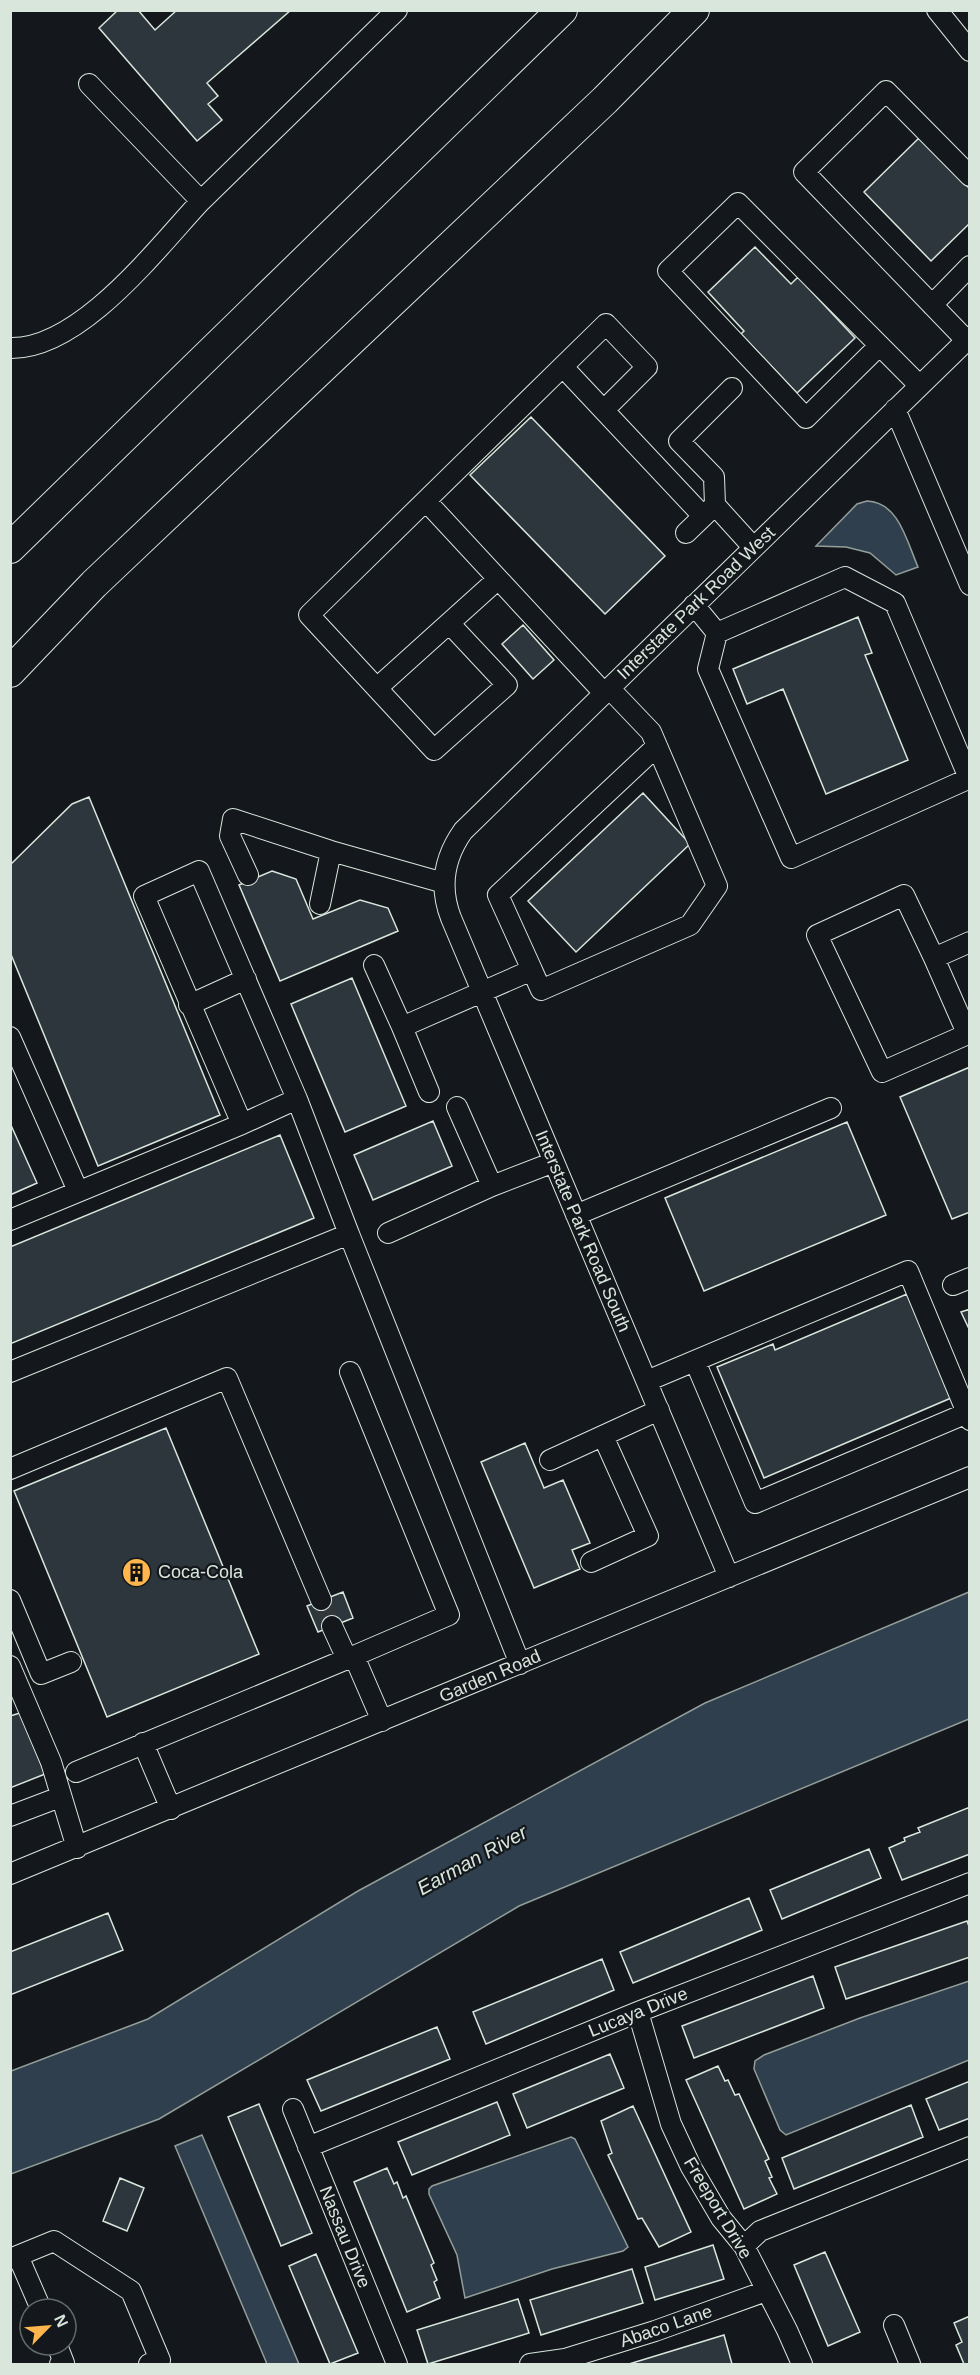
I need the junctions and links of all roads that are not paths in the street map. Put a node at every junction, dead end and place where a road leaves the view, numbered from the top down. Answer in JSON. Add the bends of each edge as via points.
{"nodes":[{"id":1,"x":397,"y":10,"type":"edge"},
{"id":2,"x":562,"y":10,"type":"edge"},
{"id":3,"x":694,"y":10,"type":"edge"},
{"id":4,"x":938,"y":10,"type":"edge"},
{"id":5,"x":969,"y":51,"type":"edge"},
{"id":6,"x":89,"y":84,"type":"dead end"},
{"id":7,"x":969,"y":177,"type":"edge"},
{"id":8,"x":201,"y":201,"type":"junction"},
{"id":9,"x":969,"y":266,"type":"edge"},
{"id":10,"x":932,"y":304,"type":"junction"},
{"id":11,"x":968,"y":338,"type":"edge"},
{"id":12,"x":879,"y":346,"type":"junction"},
{"id":13,"x":10,"y":348,"type":"edge"},
{"id":14,"x":563,"y":367,"type":"junction"},
{"id":15,"x":919,"y":385,"type":"junction"},
{"id":16,"x":732,"y":388,"type":"dead end"},
{"id":17,"x":895,"y":409,"type":"junction"},
{"id":18,"x":604,"y":410,"type":"junction"},
{"id":19,"x":426,"y":501,"type":"junction"},
{"id":20,"x":709,"y":511,"type":"junction"},
{"id":21,"x":686,"y":533,"type":"dead end"},
{"id":22,"x":753,"y":547,"type":"junction"},
{"id":23,"x":10,"y":548,"type":"edge"},
{"id":24,"x":498,"y":579,"type":"junction"},
{"id":25,"x":969,"y":585,"type":"edge"},
{"id":26,"x":694,"y":605,"type":"junction"},
{"id":27,"x":449,"y":623,"type":"junction"},
{"id":28,"x":717,"y":633,"type":"junction"},
{"id":29,"x":10,"y":672,"type":"edge"},
{"id":30,"x":377,"y":688,"type":"junction"},
{"id":31,"x":607,"y":690,"type":"junction"},
{"id":32,"x":657,"y":746,"type":"junction"},
{"id":33,"x":969,"y":778,"type":"edge"},
{"id":34,"x":331,"y":851,"type":"junction"},
{"id":35,"x":248,"y":875,"type":"dead end"},
{"id":36,"x":444,"y":883,"type":"junction"},
{"id":37,"x":320,"y":904,"type":"dead end"},
{"id":38,"x":969,"y":942,"type":"edge"},
{"id":39,"x":934,"y":958,"type":"junction"},
{"id":40,"x":374,"y":965,"type":"dead end"},
{"id":41,"x":532,"y":970,"type":"junction"},
{"id":42,"x":246,"y":979,"type":"junction"},
{"id":43,"x":482,"y":993,"type":"junction"},
{"id":44,"x":189,"y":1005,"type":"junction"},
{"id":45,"x":402,"y":1027,"type":"junction"},
{"id":46,"x":968,"y":1033,"type":"edge"},
{"id":47,"x":10,"y":1037,"type":"edge"},
{"id":48,"x":429,"y":1092,"type":"dead end"},
{"id":49,"x":297,"y":1099,"type":"junction"},
{"id":50,"x":458,"y":1107,"type":"dead end"},
{"id":51,"x":831,"y":1108,"type":"dead end"},
{"id":52,"x":242,"y":1124,"type":"junction"},
{"id":53,"x":554,"y":1162,"type":"junction"},
{"id":54,"x":492,"y":1186,"type":"junction"},
{"id":55,"x":78,"y":1191,"type":"junction"},
{"id":56,"x":576,"y":1215,"type":"junction"},
{"id":57,"x":10,"y":1220,"type":"edge"},
{"id":58,"x":388,"y":1233,"type":"dead end"},
{"id":59,"x":349,"y":1234,"type":"junction"},
{"id":60,"x":695,"y":1361,"type":"junction"},
{"id":61,"x":10,"y":1372,"type":"edge"},
{"id":62,"x":350,"y":1372,"type":"dead end"},
{"id":63,"x":647,"y":1381,"type":"junction"},
{"id":64,"x":659,"y":1410,"type":"junction"},
{"id":65,"x":968,"y":1417,"type":"edge"},
{"id":66,"x":603,"y":1436,"type":"junction"},
{"id":67,"x":550,"y":1460,"type":"dead end"},
{"id":68,"x":10,"y":1469,"type":"edge"},
{"id":69,"x":969,"y":1477,"type":"edge"},
{"id":70,"x":591,"y":1562,"type":"dead end"},
{"id":71,"x":729,"y":1577,"type":"junction"},
{"id":72,"x":10,"y":1600,"type":"edge"},
{"id":73,"x":321,"y":1600,"type":"tunnel mouth"},
{"id":74,"x":332,"y":1626,"type":"tunnel mouth"},
{"id":75,"x":351,"y":1657,"type":"junction"},
{"id":76,"x":71,"y":1662,"type":"dead end"},
{"id":77,"x":520,"y":1664,"type":"junction"},
{"id":78,"x":10,"y":1666,"type":"edge"},
{"id":79,"x":382,"y":1721,"type":"junction"},
{"id":80,"x":143,"y":1743,"type":"junction"},
{"id":81,"x":76,"y":1772,"type":"dead end"},
{"id":82,"x":60,"y":1797,"type":"junction"},
{"id":83,"x":171,"y":1809,"type":"junction"},
{"id":84,"x":10,"y":1816,"type":"edge"},
{"id":85,"x":77,"y":1848,"type":"junction"},
{"id":86,"x":10,"y":1874,"type":"edge"},
{"id":87,"x":969,"y":1883,"type":"edge"},
{"id":88,"x":638,"y":2012,"type":"junction"},
{"id":89,"x":292,"y":2109,"type":"dead end"},
{"id":90,"x":308,"y":2147,"type":"junction"},
{"id":91,"x":969,"y":2147,"type":"edge"},
{"id":92,"x":744,"y":2246,"type":"junction"},
{"id":93,"x":14,"y":2257,"type":"edge"},
{"id":94,"x":766,"y":2290,"type":"junction"},
{"id":95,"x":35,"y":2297,"type":"edge"},
{"id":96,"x":894,"y":2325,"type":"dead end"},
{"id":97,"x":149,"y":2364,"type":"edge"},
{"id":98,"x":397,"y":2364,"type":"edge"},
{"id":99,"x":530,"y":2364,"type":"edge"},
{"id":100,"x":802,"y":2364,"type":"edge"},
{"id":101,"x":910,"y":2364,"type":"edge"}],
"edges":[{"from":1,"to":8,"type":"street"},
{"from":2,"to":23,"type":"highway"},
{"from":3,"to":29,"type":"highway","via":[[605,100],[94,584]]},
{"from":4,"to":5,"type":"street"},
{"from":6,"to":8,"type":"street"},
{"from":7,"to":10,"type":"street","via":[[886,91],[804,172]]},
{"from":8,"to":13,"type":"street","via":[[102,306],[43,343]]},
{"from":9,"to":10,"type":"street"},
{"from":10,"to":11,"type":"street"},
{"from":11,"to":15,"type":"street","name":"Interstate Park Road West"},
{"from":12,"to":12,"type":"street","via":[[738,203],[668,271],[806,418]]},
{"from":12,"to":15,"type":"street"},
{"from":14,"to":18,"type":"street"},
{"from":14,"to":18,"type":"street","via":[[606,324],[647,367]]},
{"from":14,"to":19,"type":"street"},
{"from":15,"to":17,"type":"street","name":"Interstate Park Road West"},
{"from":16,"to":20,"type":"street","via":[[679,441],[714,477]]},
{"from":17,"to":22,"type":"street","name":"Interstate Park Road West"},
{"from":17,"to":25,"type":"street"},
{"from":18,"to":20,"type":"street"},
{"from":19,"to":24,"type":"street"},
{"from":19,"to":30,"type":"street","via":[[309,615]]},
{"from":20,"to":21,"type":"street"},
{"from":20,"to":22,"type":"street"},
{"from":22,"to":26,"type":"street","name":"Interstate Park Road West"},
{"from":24,"to":27,"type":"street"},
{"from":24,"to":31,"type":"street"},
{"from":26,"to":28,"type":"street"},
{"from":26,"to":31,"type":"street","name":"Interstate Park Road West"},
{"from":27,"to":30,"type":"street"},
{"from":27,"to":30,"type":"street","via":[[507,685],[434,750]]},
{"from":28,"to":33,"type":"street","via":[[845,577],[894,603]]},
{"from":28,"to":33,"type":"street","via":[[708,669],[791,858]]},
{"from":31,"to":32,"type":"street","via":[[651,732]]},
{"from":31,"to":36,"type":"street","name":"Interstate Park Road West","via":[[463,831],[449,855]]},
{"from":32,"to":41,"type":"street","via":[[498,895]]},
{"from":32,"to":41,"type":"street","via":[[717,886],[690,925],[541,990]]},
{"from":34,"to":35,"type":"street","via":[[233,819],[230,836]]},
{"from":34,"to":36,"type":"street"},
{"from":34,"to":37,"type":"street"},
{"from":36,"to":43,"type":"street","name":"Interstate Park Road South","via":[[446,906]]},
{"from":38,"to":39,"type":"street"},
{"from":39,"to":46,"type":"street"},
{"from":39,"to":46,"type":"street","via":[[904,895],[817,935],[882,1072]]},
{"from":40,"to":45,"type":"street"},
{"from":41,"to":43,"type":"street"},
{"from":42,"to":44,"type":"street"},
{"from":42,"to":44,"type":"street","via":[[200,871],[144,896]]},
{"from":42,"to":49,"type":"street"},
{"from":43,"to":45,"type":"street"},
{"from":43,"to":53,"type":"street","name":"Interstate Park Road South"},
{"from":44,"to":52,"type":"street"},
{"from":45,"to":48,"type":"street"},
{"from":47,"to":55,"type":"street"},
{"from":49,"to":52,"type":"street"},
{"from":49,"to":59,"type":"street"},
{"from":50,"to":54,"type":"street"},
{"from":51,"to":56,"type":"street"},
{"from":52,"to":55,"type":"street"},
{"from":53,"to":54,"type":"street"},
{"from":53,"to":56,"type":"street","name":"Interstate Park Road South"},
{"from":54,"to":58,"type":"street"},
{"from":55,"to":57,"type":"street"},
{"from":56,"to":63,"type":"street","name":"Interstate Park Road South"},
{"from":59,"to":61,"type":"street"},
{"from":59,"to":77,"type":"street"},
{"from":60,"to":63,"type":"street"},
{"from":60,"to":65,"type":"street","via":[[755,1503]]},
{"from":60,"to":65,"type":"street","via":[[908,1271]]},
{"from":62,"to":75,"type":"street","via":[[449,1615]]},
{"from":63,"to":64,"type":"street","name":"Interstate Park Road South"},
{"from":64,"to":66,"type":"street"},
{"from":64,"to":71,"type":"street","name":"Interstate Park Road South"},
{"from":66,"to":67,"type":"street"},
{"from":66,"to":70,"type":"street","via":[[648,1536]]},
{"from":68,"to":73,"type":"street","via":[[227,1378]]},
{"from":69,"to":71,"type":"street","name":"Garden Road"},
{"from":71,"to":77,"type":"street","name":"Garden Road"},
{"from":72,"to":76,"type":"street","via":[[41,1674]]},
{"from":74,"to":75,"type":"street"},
{"from":75,"to":79,"type":"street"},
{"from":75,"to":80,"type":"street"},
{"from":77,"to":79,"type":"street","name":"Garden Road"},
{"from":78,"to":82,"type":"street","via":[[51,1762]]},
{"from":79,"to":83,"type":"street","name":"Garden Road"},
{"from":80,"to":81,"type":"street"},
{"from":80,"to":83,"type":"street"},
{"from":82,"to":84,"type":"street"},
{"from":82,"to":85,"type":"street"},
{"from":83,"to":85,"type":"street","name":"Garden Road"},
{"from":85,"to":86,"type":"street","name":"Garden Road"},
{"from":87,"to":88,"type":"street","name":"Lucaya Drive"},
{"from":88,"to":90,"type":"street","name":"Lucaya Drive"},
{"from":88,"to":92,"type":"street","name":"Freeport Drive","via":[[671,2124],[721,2218]]},
{"from":89,"to":90,"type":"street","name":"Nassau Drive"},
{"from":90,"to":98,"type":"street","name":"Nassau Drive"},
{"from":91,"to":92,"type":"street","via":[[760,2231]]},
{"from":92,"to":94,"type":"street","name":"Freeport Drive"},
{"from":93,"to":95,"type":"street"},
{"from":93,"to":97,"type":"street","via":[[54,2241],[131,2291],[160,2360]]},
{"from":94,"to":99,"type":"street","name":"Abaco Lane","via":[[565,2360]]},
{"from":94,"to":100,"type":"street","name":"Freeport Drive"},
{"from":96,"to":101,"type":"street"}]}
